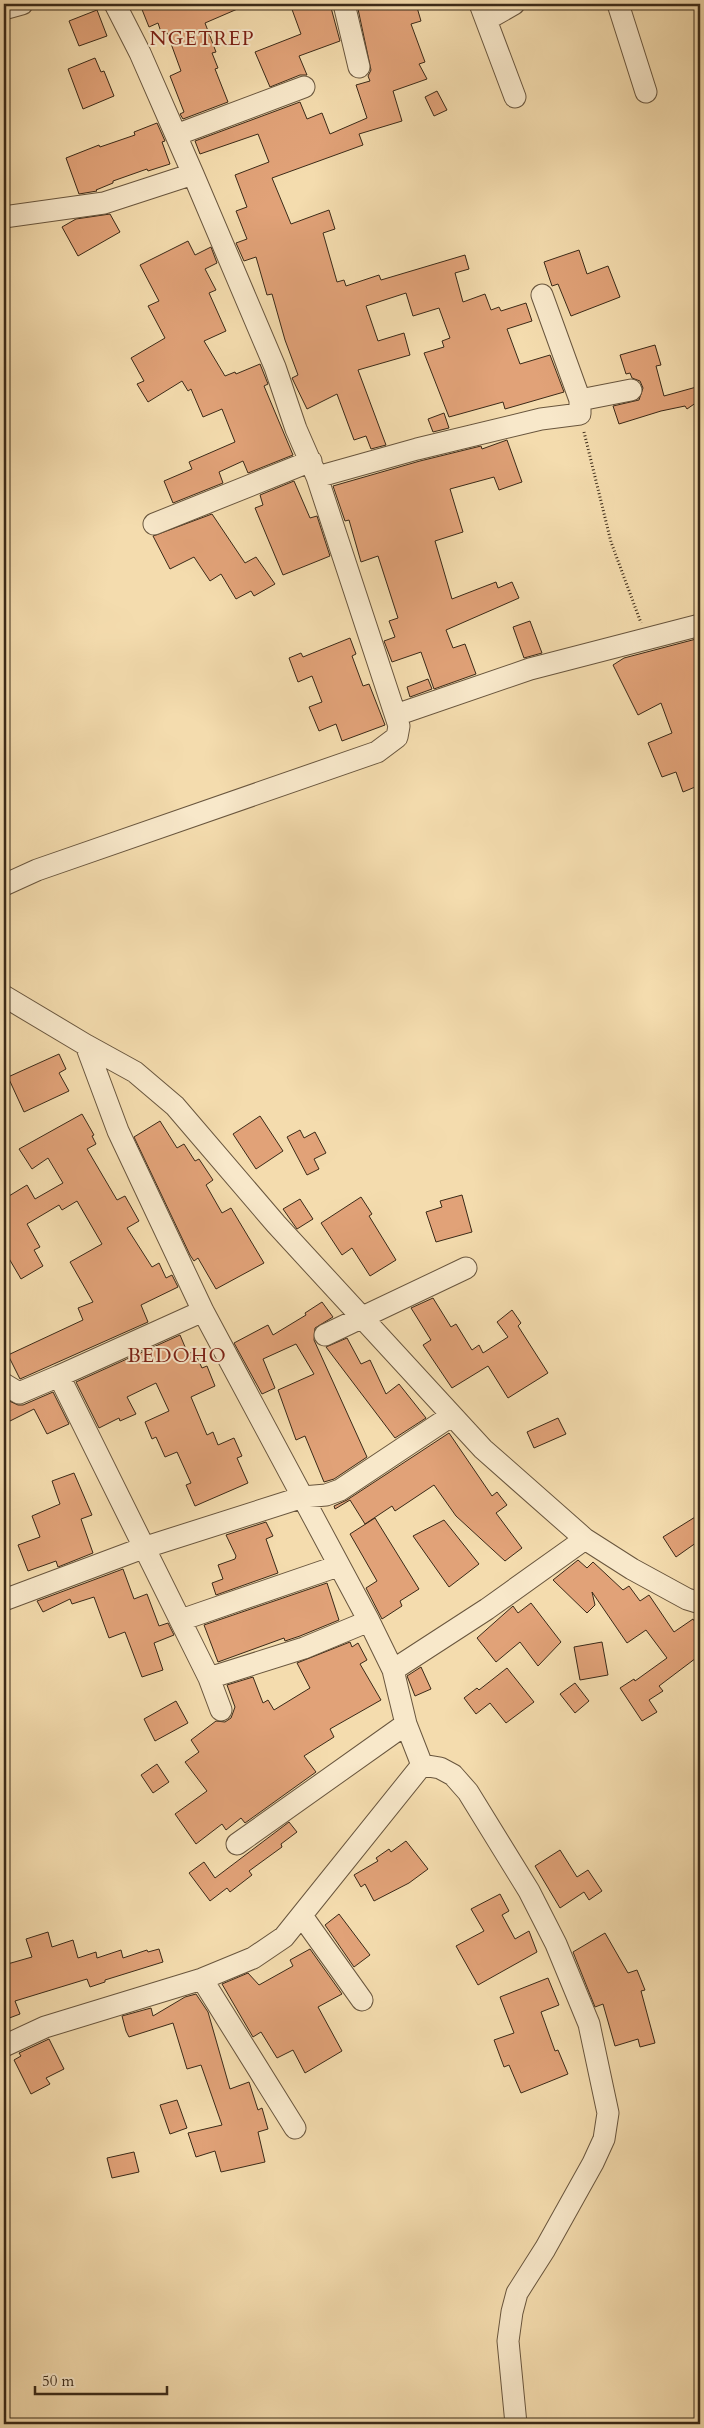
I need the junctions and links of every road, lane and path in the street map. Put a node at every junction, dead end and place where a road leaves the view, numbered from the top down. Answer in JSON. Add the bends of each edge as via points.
{"nodes":[{"id":1,"x":22,"y":4,"type":"edge"},
{"id":2,"x":115,"y":4,"type":"edge"},
{"id":3,"x":344,"y":4,"type":"edge"},
{"id":4,"x":514,"y":4,"type":"edge"},
{"id":5,"x":618,"y":4,"type":"edge"},
{"id":6,"x":4,"y":9,"type":"edge"},
{"id":7,"x":483,"y":12,"type":"edge"},
{"id":8,"x":359,"y":66,"type":"dead end"},
{"id":9,"x":304,"y":87,"type":"dead end"},
{"id":10,"x":646,"y":92,"type":"dead end"},
{"id":11,"x":515,"y":97,"type":"dead end"},
{"id":12,"x":176,"y":135,"type":"junction"},
{"id":13,"x":193,"y":174,"type":"junction"},
{"id":14,"x":4,"y":217,"type":"edge"},
{"id":15,"x":542,"y":295,"type":"dead end"},
{"id":16,"x":631,"y":390,"type":"dead end"},
{"id":17,"x":580,"y":407,"type":"junction"},
{"id":18,"x":314,"y":469,"type":"junction"},
{"id":19,"x":154,"y":524,"type":"dead end"},
{"id":20,"x":700,"y":625,"type":"edge"},
{"id":21,"x":647,"y":640,"type":"junction"},
{"id":22,"x":396,"y":715,"type":"junction"},
{"id":23,"x":4,"y":886,"type":"edge"},
{"id":24,"x":4,"y":996,"type":"edge"},
{"id":25,"x":86,"y":1045,"type":"junction"},
{"id":26,"x":466,"y":1268,"type":"dead end"},
{"id":27,"x":203,"y":1310,"type":"junction"},
{"id":28,"x":360,"y":1317,"type":"junction"},
{"id":29,"x":325,"y":1335,"type":"dead end"},
{"id":30,"x":59,"y":1376,"type":"junction"},
{"id":31,"x":4,"y":1384,"type":"edge"},
{"id":32,"x":451,"y":1416,"type":"junction"},
{"id":33,"x":303,"y":1497,"type":"junction"},
{"id":34,"x":585,"y":1539,"type":"junction"},
{"id":35,"x":143,"y":1548,"type":"junction"},
{"id":36,"x":338,"y":1566,"type":"junction"},
{"id":37,"x":4,"y":1600,"type":"edge"},
{"id":38,"x":700,"y":1603,"type":"edge"},
{"id":39,"x":181,"y":1620,"type":"junction"},
{"id":40,"x":369,"y":1621,"type":"junction"},
{"id":41,"x":393,"y":1670,"type":"junction"},
{"id":42,"x":209,"y":1678,"type":"junction"},
{"id":43,"x":221,"y":1710,"type":"dead end"},
{"id":44,"x":406,"y":1724,"type":"junction"},
{"id":45,"x":422,"y":1764,"type":"junction"},
{"id":46,"x":237,"y":1844,"type":"dead end"},
{"id":47,"x":302,"y":1916,"type":"junction"},
{"id":48,"x":202,"y":1979,"type":"junction"},
{"id":49,"x":362,"y":2000,"type":"dead end"},
{"id":50,"x":4,"y":2046,"type":"edge"},
{"id":51,"x":295,"y":2128,"type":"dead end"},
{"id":52,"x":516,"y":2424,"type":"edge"}],
"edges":[{"from":1,"to":6,"type":"street"},
{"from":2,"to":12,"type":"street"},
{"from":3,"to":8,"type":"street"},
{"from":4,"to":7,"type":"street"},
{"from":5,"to":10,"type":"street"},
{"from":7,"to":11,"type":"street"},
{"from":9,"to":12,"type":"street"},
{"from":12,"to":13,"type":"street"},
{"from":13,"to":14,"type":"street","via":[[104,203]]},
{"from":13,"to":18,"type":"street","via":[[275,367],[296,429]]},
{"from":15,"to":17,"type":"street"},
{"from":16,"to":17,"type":"street"},
{"from":17,"to":18,"type":"street","via":[[417,449]]},
{"from":17,"to":21,"type":"path","via":[[611,542]]},
{"from":18,"to":19,"type":"street"},
{"from":18,"to":22,"type":"street"},
{"from":20,"to":21,"type":"street"},
{"from":21,"to":22,"type":"street","via":[[530,669]]},
{"from":22,"to":23,"type":"street","via":[[397,736],[377,752],[37,870]]},
{"from":24,"to":25,"type":"street"},
{"from":25,"to":27,"type":"street","via":[[118,1131]]},
{"from":25,"to":28,"type":"street","via":[[135,1072],[176,1106]]},
{"from":26,"to":28,"type":"street"},
{"from":27,"to":30,"type":"street"},
{"from":27,"to":33,"type":"street"},
{"from":28,"to":29,"type":"street"},
{"from":28,"to":32,"type":"street"},
{"from":30,"to":31,"type":"street","via":[[19,1392]]},
{"from":30,"to":35,"type":"street"},
{"from":32,"to":33,"type":"street","via":[[340,1490]]},
{"from":32,"to":34,"type":"street","via":[[483,1450]]},
{"from":33,"to":35,"type":"street"},
{"from":33,"to":36,"type":"street"},
{"from":34,"to":38,"type":"street"},
{"from":34,"to":41,"type":"street","via":[[487,1609]]},
{"from":35,"to":37,"type":"street"},
{"from":35,"to":39,"type":"street"},
{"from":36,"to":39,"type":"street"},
{"from":36,"to":40,"type":"street"},
{"from":39,"to":42,"type":"street"},
{"from":40,"to":41,"type":"street"},
{"from":40,"to":42,"type":"street","via":[[304,1648]]},
{"from":41,"to":44,"type":"street"},
{"from":42,"to":43,"type":"street"},
{"from":44,"to":45,"type":"street"},
{"from":44,"to":46,"type":"street"},
{"from":45,"to":47,"type":"street"},
{"from":45,"to":52,"type":"street","via":[[453,1775],[468,1792],[529,1891],[556,1944],[589,2024],[608,2113],[600,2147],[545,2249],[517,2293],[508,2341]]},
{"from":47,"to":48,"type":"street","via":[[284,1937],[253,1958]]},
{"from":47,"to":49,"type":"street"},
{"from":48,"to":50,"type":"street","via":[[45,2027]]},
{"from":48,"to":51,"type":"street"}]}
